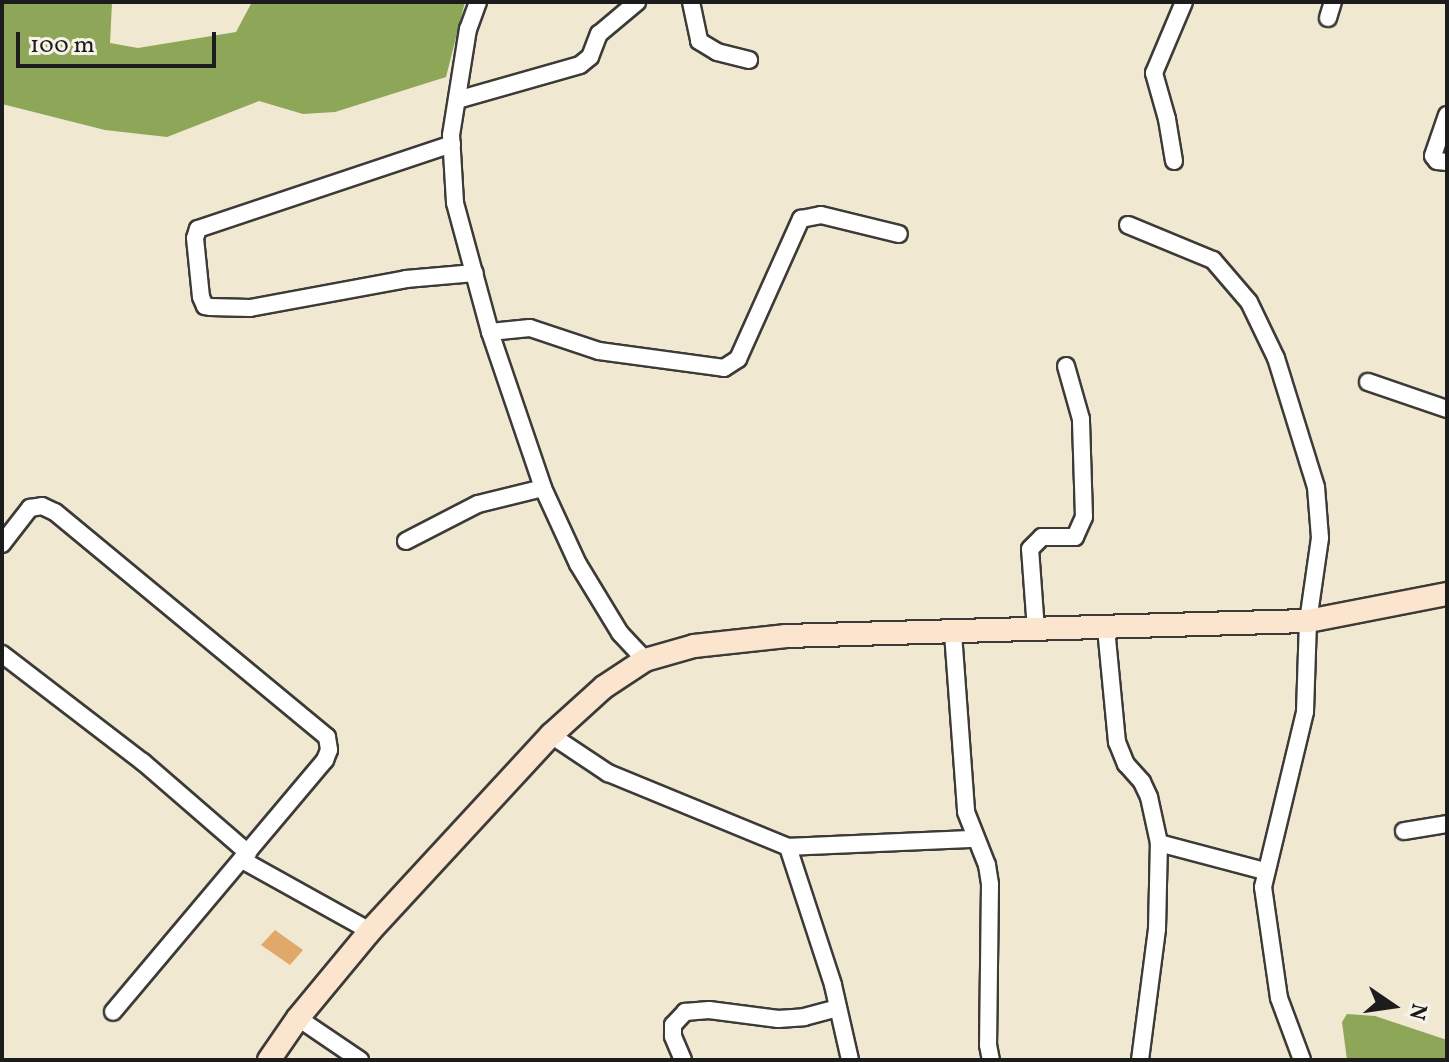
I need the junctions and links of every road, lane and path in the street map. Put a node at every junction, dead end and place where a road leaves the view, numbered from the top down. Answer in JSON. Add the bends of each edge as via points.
{"nodes":[{"id":1,"x":478,"y":2,"type":"edge"},
{"id":2,"x":637,"y":2,"type":"edge"},
{"id":3,"x":691,"y":2,"type":"edge"},
{"id":4,"x":1184,"y":2,"type":"edge"},
{"id":5,"x":749,"y":60,"type":"dead end"},
{"id":6,"x":457,"y":100,"type":"junction"},
{"id":7,"x":1447,"y":115,"type":"edge"},
{"id":8,"x":452,"y":144,"type":"junction"},
{"id":9,"x":1174,"y":161,"type":"dead end"},
{"id":10,"x":1447,"y":162,"type":"edge"},
{"id":11,"x":1128,"y":225,"type":"dead end"},
{"id":12,"x":899,"y":234,"type":"dead end"},
{"id":13,"x":475,"y":273,"type":"junction"},
{"id":14,"x":490,"y":332,"type":"junction"},
{"id":15,"x":1066,"y":366,"type":"dead end"},
{"id":16,"x":1368,"y":382,"type":"dead end"},
{"id":17,"x":1447,"y":409,"type":"edge"},
{"id":18,"x":543,"y":488,"type":"junction"},
{"id":19,"x":406,"y":541,"type":"dead end"},
{"id":20,"x":2,"y":544,"type":"edge"},
{"id":21,"x":1447,"y":594,"type":"edge"},
{"id":22,"x":1308,"y":621,"type":"junction"},
{"id":23,"x":1106,"y":628,"type":"junction"},
{"id":24,"x":1036,"y":630,"type":"junction"},
{"id":25,"x":953,"y":633,"type":"junction"},
{"id":26,"x":2,"y":654,"type":"edge"},
{"id":27,"x":645,"y":660,"type":"junction"},
{"id":28,"x":551,"y":735,"type":"junction"},
{"id":29,"x":1447,"y":824,"type":"edge"},
{"id":30,"x":1404,"y":831,"type":"dead end"},
{"id":31,"x":974,"y":839,"type":"junction"},
{"id":32,"x":1159,"y":843,"type":"junction"},
{"id":33,"x":788,"y":847,"type":"junction"},
{"id":34,"x":245,"y":856,"type":"junction"},
{"id":35,"x":1265,"y":871,"type":"junction"},
{"id":36,"x":370,"y":931,"type":"junction"},
{"id":37,"x":838,"y":1008,"type":"junction"},
{"id":38,"x":113,"y":1012,"type":"dead end"},
{"id":39,"x":298,"y":1018,"type":"junction"},
{"id":40,"x":269,"y":1060,"type":"edge"},
{"id":41,"x":360,"y":1060,"type":"edge"},
{"id":42,"x":683,"y":1060,"type":"edge"},
{"id":43,"x":850,"y":1060,"type":"edge"},
{"id":44,"x":991,"y":1060,"type":"edge"},
{"id":45,"x":1140,"y":1060,"type":"edge"},
{"id":46,"x":1302,"y":1060,"type":"edge"}],
"edges":[{"from":1,"to":6,"type":"street","via":[[468,29]]},
{"from":2,"to":6,"type":"street","via":[[599,34],[590,57],[580,65]]},
{"from":3,"to":5,"type":"street","via":[[699,41]]},
{"from":4,"to":9,"type":"street","via":[[1154,73]]},
{"from":6,"to":8,"type":"street"},
{"from":7,"to":10,"type":"street","via":[[1433,156]]},
{"from":8,"to":13,"type":"street","via":[[455,203]]},
{"from":8,"to":13,"type":"street","via":[[198,229],[201,297],[210,307],[250,308],[395,281]]},
{"from":11,"to":22,"type":"street","via":[[1213,260],[1249,302],[1276,358],[1316,487],[1320,538]]},
{"from":12,"to":14,"type":"street","via":[[821,215],[801,219],[731,366],[618,355],[530,328]]},
{"from":13,"to":14,"type":"street"},
{"from":14,"to":18,"type":"street"},
{"from":15,"to":24,"type":"street","via":[[1081,419],[1084,517],[1075,537],[1042,537],[1030,549]]},
{"from":16,"to":17,"type":"street"},
{"from":18,"to":19,"type":"street","via":[[478,504]]},
{"from":18,"to":27,"type":"street","via":[[592,587],[620,633]]},
{"from":20,"to":34,"type":"street","via":[[30,508],[55,512],[327,737],[325,760]]},
{"from":21,"to":22,"type":"main road"},
{"from":22,"to":23,"type":"main road"},
{"from":22,"to":35,"type":"street","via":[[1305,712]]},
{"from":23,"to":24,"type":"main road"},
{"from":23,"to":32,"type":"street","via":[[1117,742],[1149,797]]},
{"from":24,"to":25,"type":"main road"},
{"from":25,"to":27,"type":"main road","via":[[786,636],[694,646]]},
{"from":25,"to":31,"type":"street","via":[[966,812]]},
{"from":26,"to":34,"type":"street","via":[[143,762]]},
{"from":27,"to":28,"type":"main road","via":[[604,687]]},
{"from":28,"to":33,"type":"street","via":[[608,773]]},
{"from":28,"to":36,"type":"main road"},
{"from":29,"to":30,"type":"street"},
{"from":31,"to":33,"type":"street"},
{"from":31,"to":44,"type":"street","via":[[990,884]]},
{"from":32,"to":35,"type":"street"},
{"from":32,"to":45,"type":"street","via":[[1157,929]]},
{"from":33,"to":37,"type":"street"},
{"from":34,"to":36,"type":"street"},
{"from":34,"to":38,"type":"street"},
{"from":35,"to":46,"type":"street","via":[[1279,998]]},
{"from":36,"to":39,"type":"main road"},
{"from":37,"to":42,"type":"street","via":[[778,1019],[685,1012],[673,1025]]},
{"from":37,"to":43,"type":"street"},
{"from":39,"to":40,"type":"main road"},
{"from":39,"to":41,"type":"street"}]}
